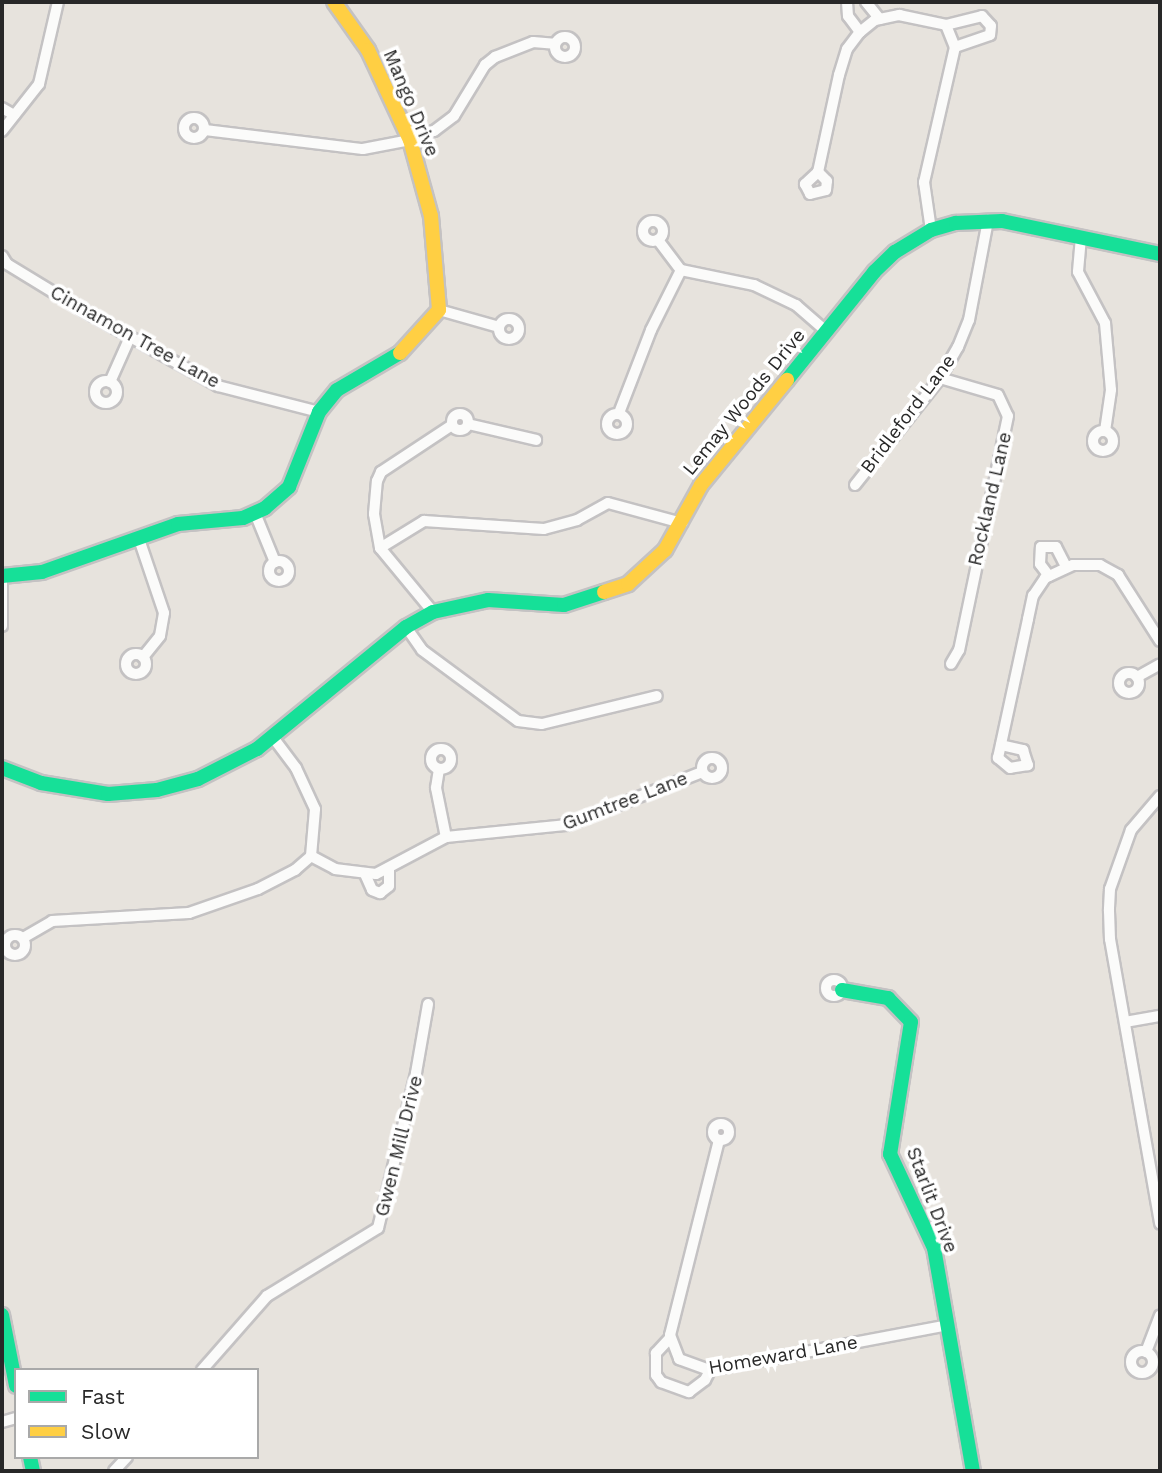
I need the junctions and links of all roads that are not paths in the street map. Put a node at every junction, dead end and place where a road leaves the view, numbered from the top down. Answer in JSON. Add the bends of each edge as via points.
{"nodes":[{"id":1,"x":58,"y":2,"type":"edge"},
{"id":2,"x":334,"y":2,"type":"edge"},
{"id":3,"x":847,"y":2,"type":"edge"},
{"id":4,"x":866,"y":2,"type":"edge"},
{"id":5,"x":880,"y":19,"type":"junction"},
{"id":6,"x":946,"y":25,"type":"junction"},
{"id":7,"x":860,"y":32,"type":"junction"},
{"id":8,"x":554,"y":44,"type":"dead end"},
{"id":9,"x":955,"y":47,"type":"junction"},
{"id":10,"x":2,"y":108,"type":"edge"},
{"id":11,"x":14,"y":115,"type":"junction"},
{"id":12,"x":205,"y":130,"type":"dead end"},
{"id":13,"x":2,"y":131,"type":"edge"},
{"id":14,"x":410,"y":140,"type":"junction"},
{"id":15,"x":818,"y":172,"type":"dead end"},
{"id":16,"x":988,"y":220,"type":"junction"},
{"id":17,"x":931,"y":230,"type":"junction"},
{"id":18,"x":1081,"y":237,"type":"junction"},
{"id":19,"x":658,"y":240,"type":"dead end"},
{"id":20,"x":1160,"y":254,"type":"edge"},
{"id":21,"x":2,"y":256,"type":"edge"},
{"id":22,"x":681,"y":270,"type":"junction"},
{"id":23,"x":439,"y":310,"type":"junction"},
{"id":24,"x":499,"y":327,"type":"dead end"},
{"id":25,"x":826,"y":331,"type":"junction"},
{"id":26,"x":130,"y":337,"type":"junction"},
{"id":27,"x":940,"y":378,"type":"junction"},
{"id":28,"x":110,"y":382,"type":"dead end"},
{"id":29,"x":318,"y":412,"type":"junction"},
{"id":30,"x":620,"y":414,"type":"dead end"},
{"id":31,"x":1105,"y":431,"type":"dead end"},
{"id":32,"x":536,"y":440,"type":"dead end"},
{"id":33,"x":855,"y":485,"type":"dead end"},
{"id":34,"x":255,"y":513,"type":"junction"},
{"id":35,"x":682,"y":523,"type":"junction"},
{"id":36,"x":139,"y":539,"type":"junction"},
{"id":37,"x":380,"y":548,"type":"junction"},
{"id":38,"x":275,"y":562,"type":"dead end"},
{"id":39,"x":1066,"y":567,"type":"junction"},
{"id":40,"x":2,"y":575,"type":"edge"},
{"id":41,"x":1049,"y":576,"type":"junction"},
{"id":42,"x":433,"y":612,"type":"junction"},
{"id":43,"x":2,"y":626,"type":"edge"},
{"id":44,"x":406,"y":628,"type":"junction"},
{"id":45,"x":1160,"y":641,"type":"edge"},
{"id":46,"x":144,"y":657,"type":"dead end"},
{"id":47,"x":951,"y":664,"type":"dead end"},
{"id":48,"x":1160,"y":664,"type":"edge"},
{"id":49,"x":1137,"y":677,"type":"dead end"},
{"id":50,"x":657,"y":696,"type":"dead end"},
{"id":51,"x":272,"y":737,"type":"junction"},
{"id":52,"x":1001,"y":745,"type":"dead end"},
{"id":53,"x":2,"y":768,"type":"edge"},
{"id":54,"x":439,"y":769,"type":"dead end"},
{"id":55,"x":702,"y":772,"type":"dead end"},
{"id":56,"x":1160,"y":796,"type":"edge"},
{"id":57,"x":446,"y":837,"type":"junction"},
{"id":58,"x":311,"y":856,"type":"junction"},
{"id":59,"x":389,"y":870,"type":"junction"},
{"id":60,"x":365,"y":874,"type":"junction"},
{"id":61,"x":23,"y":938,"type":"dead end"},
{"id":62,"x":842,"y":990,"type":"dead end"},
{"id":63,"x":428,"y":1004,"type":"dead end"},
{"id":64,"x":1160,"y":1016,"type":"edge"},
{"id":65,"x":1125,"y":1022,"type":"junction"},
{"id":66,"x":719,"y":1140,"type":"dead end"},
{"id":67,"x":1156,"y":1163,"type":"edge"},
{"id":68,"x":1160,"y":1224,"type":"edge"},
{"id":69,"x":2,"y":1315,"type":"edge"},
{"id":70,"x":1160,"y":1316,"type":"edge"},
{"id":71,"x":948,"y":1325,"type":"junction"},
{"id":72,"x":670,"y":1338,"type":"junction"},
{"id":73,"x":1146,"y":1352,"type":"dead end"},
{"id":74,"x":204,"y":1368,"type":"edge"},
{"id":75,"x":710,"y":1370,"type":"junction"},
{"id":76,"x":14,"y":1376,"type":"edge"},
{"id":77,"x":973,"y":1471,"type":"edge"}],
"edges":[{"from":1,"to":11,"type":"street","via":[[39,84]]},
{"from":2,"to":14,"type":"street","name":"Mango Drive","via":[[368,50]]},
{"from":3,"to":7,"type":"street","via":[[848,16]]},
{"from":4,"to":5,"type":"street"},
{"from":5,"to":6,"type":"street","via":[[900,15]]},
{"from":5,"to":7,"type":"street"},
{"from":6,"to":9,"type":"street"},
{"from":6,"to":9,"type":"street","via":[[982,16],[990,26],[990,35]]},
{"from":7,"to":15,"type":"street","via":[[847,49],[839,75]]},
{"from":8,"to":14,"type":"street","via":[[533,42],[495,57],[485,65],[454,116],[434,131]]},
{"from":9,"to":17,"type":"street","via":[[924,182]]},
{"from":10,"to":11,"type":"street"},
{"from":11,"to":13,"type":"street"},
{"from":12,"to":14,"type":"street","via":[[363,149]]},
{"from":14,"to":23,"type":"street","name":"Mango Drive","via":[[432,216]]},
{"from":16,"to":17,"type":"street","name":"Lemay Woods Drive"},
{"from":16,"to":18,"type":"street","name":"Lemay Woods Drive"},
{"from":16,"to":27,"type":"street","name":"Bridleford Lane","via":[[969,320]]},
{"from":17,"to":25,"type":"street","name":"Lemay Woods Drive","via":[[883,261]]},
{"from":18,"to":20,"type":"street","name":"Lemay Woods Drive"},
{"from":18,"to":31,"type":"street","via":[[1078,271],[1105,323],[1111,390]]},
{"from":19,"to":22,"type":"street"},
{"from":21,"to":26,"type":"street","name":"Cinnamon Tree Lane","via":[[7,264]]},
{"from":22,"to":25,"type":"street","via":[[754,285],[796,305]]},
{"from":22,"to":30,"type":"street","via":[[646,341]]},
{"from":23,"to":24,"type":"street"},
{"from":23,"to":29,"type":"street","via":[[397,357],[348,381]]},
{"from":25,"to":35,"type":"street","name":"Lemay Woods Drive","via":[[701,485]]},
{"from":26,"to":28,"type":"street"},
{"from":26,"to":29,"type":"street","name":"Cinnamon Tree Lane","via":[[218,386]]},
{"from":27,"to":33,"type":"street","name":"Bridleford Lane"},
{"from":27,"to":47,"type":"street","name":"Rockland Lane","via":[[998,395],[1008,416],[958,650]]},
{"from":29,"to":34,"type":"street","via":[[289,487]]},
{"from":32,"to":37,"type":"street","via":[[468,424],[460,413],[453,417],[452,425],[381,472],[374,514]]},
{"from":34,"to":36,"type":"street","via":[[178,523]]},
{"from":34,"to":38,"type":"street"},
{"from":35,"to":37,"type":"street","via":[[608,503],[576,520],[544,529],[432,520]]},
{"from":35,"to":42,"type":"street","name":"Lemay Woods Drive","via":[[648,568],[597,597],[547,606],[488,600]]},
{"from":36,"to":40,"type":"street","via":[[42,572]]},
{"from":36,"to":46,"type":"street","via":[[163,613],[159,636]]},
{"from":37,"to":42,"type":"street"},
{"from":39,"to":41,"type":"street"},
{"from":39,"to":41,"type":"street","via":[[1056,547],[1041,547],[1037,555]]},
{"from":39,"to":45,"type":"street","via":[[1100,565],[1118,575]]},
{"from":40,"to":43,"type":"street"},
{"from":41,"to":52,"type":"street","via":[[1033,596]]},
{"from":42,"to":44,"type":"street","name":"Lemay Woods Drive"},
{"from":44,"to":50,"type":"street","via":[[422,650],[518,721],[542,724]]},
{"from":44,"to":51,"type":"street","name":"Lemay Woods Drive"},
{"from":48,"to":49,"type":"street"},
{"from":51,"to":53,"type":"street","name":"Lemay Woods Drive","via":[[238,761],[198,779],[129,793],[66,789]]},
{"from":51,"to":58,"type":"street","via":[[296,768],[316,809]]},
{"from":54,"to":57,"type":"street","via":[[436,788]]},
{"from":55,"to":57,"type":"street","name":"Gumtree Lane","via":[[568,825]]},
{"from":56,"to":65,"type":"street","via":[[1131,830],[1110,888],[1110,939]]},
{"from":57,"to":59,"type":"street","name":"Gumtree Lane"},
{"from":58,"to":60,"type":"street","name":"Gumtree Lane","via":[[335,869]]},
{"from":58,"to":61,"type":"street","via":[[277,880],[189,913],[52,920]]},
{"from":59,"to":60,"type":"street","name":"Gumtree Lane"},
{"from":59,"to":60,"type":"street","name":"Gumtree Lane","via":[[389,886],[380,893],[372,890]]},
{"from":62,"to":71,"type":"street","name":"Starlit Drive","via":[[888,998],[909,1015],[911,1035],[890,1154],[934,1248]]},
{"from":63,"to":74,"type":"street","name":"Gwen Mill Drive","via":[[421,1054],[378,1228],[267,1296]]},
{"from":64,"to":65,"type":"street"},
{"from":65,"to":67,"type":"street"},
{"from":66,"to":72,"type":"street"},
{"from":67,"to":68,"type":"street"},
{"from":69,"to":76,"type":"street"},
{"from":70,"to":73,"type":"street"},
{"from":71,"to":75,"type":"street","name":"Homeward Lane"},
{"from":71,"to":77,"type":"street","name":"Starlit Drive"},
{"from":72,"to":75,"type":"street","name":"Homeward Lane","via":[[679,1359]]},
{"from":72,"to":75,"type":"street","via":[[656,1353],[656,1375],[661,1382],[689,1392]]}]}
